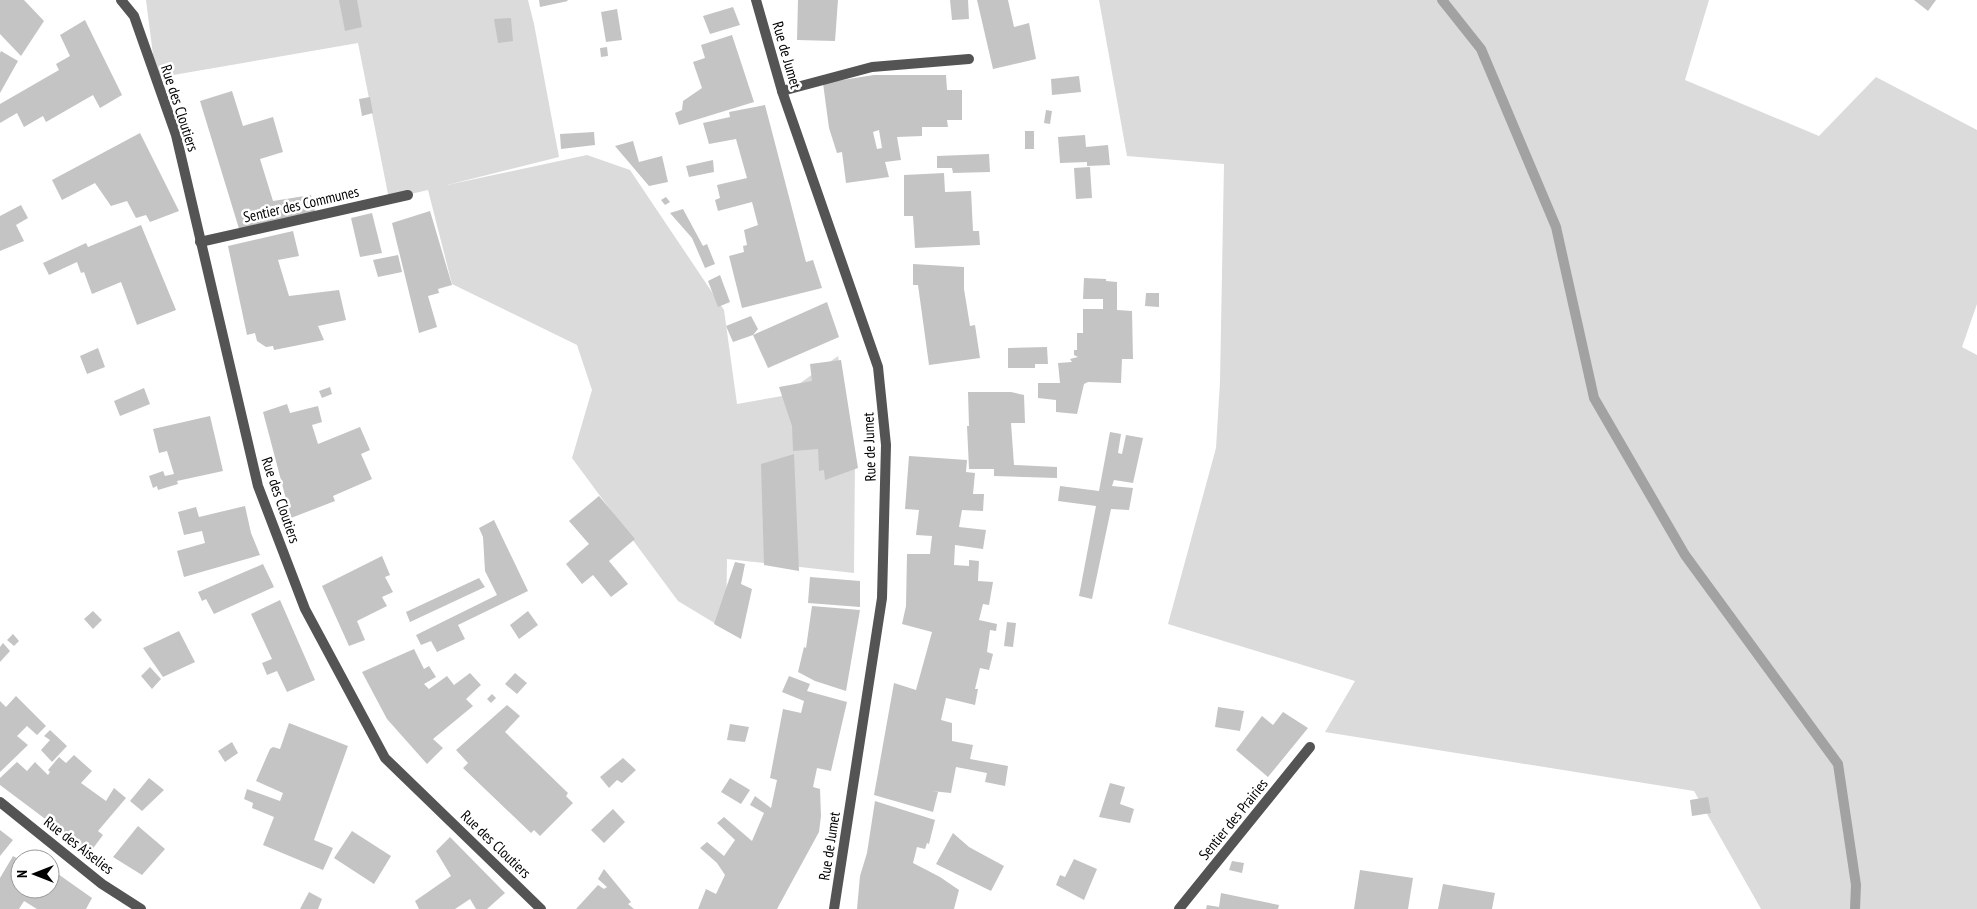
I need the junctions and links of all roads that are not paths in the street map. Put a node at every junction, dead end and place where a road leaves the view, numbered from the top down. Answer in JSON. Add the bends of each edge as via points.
{"nodes":[{"id":1,"x":121,"y":0,"type":"edge"},
{"id":2,"x":756,"y":0,"type":"edge"},
{"id":3,"x":969,"y":59,"type":"dead end"},
{"id":4,"x":782,"y":92,"type":"junction"},
{"id":5,"x":408,"y":195,"type":"dead end"},
{"id":6,"x":200,"y":242,"type":"junction"},
{"id":7,"x":1310,"y":747,"type":"dead end"},
{"id":8,"x":0,"y":802,"type":"edge"},
{"id":9,"x":141,"y":909,"type":"edge"},
{"id":10,"x":540,"y":909,"type":"edge"},
{"id":11,"x":834,"y":909,"type":"edge"},
{"id":12,"x":1179,"y":909,"type":"edge"}],
"edges":[{"from":1,"to":6,"type":"street","name":"Rue des Cloutiers","via":[[134,16],[176,135]]},
{"from":2,"to":4,"type":"street","name":"Rue de Jumet"},
{"from":3,"to":4,"type":"street","via":[[872,67]]},
{"from":4,"to":11,"type":"street","name":"Rue de Jumet","via":[[878,367],[886,445],[882,598]]},
{"from":5,"to":6,"type":"street","name":"Sentier des Communes"},
{"from":6,"to":10,"type":"street","name":"Rue des Cloutiers","via":[[258,486],[305,609],[385,758]]},
{"from":7,"to":12,"type":"street","name":"Sentier des Prairies"},
{"from":8,"to":9,"type":"street","name":"Rue des Aiselies","via":[[102,884]]}]}
